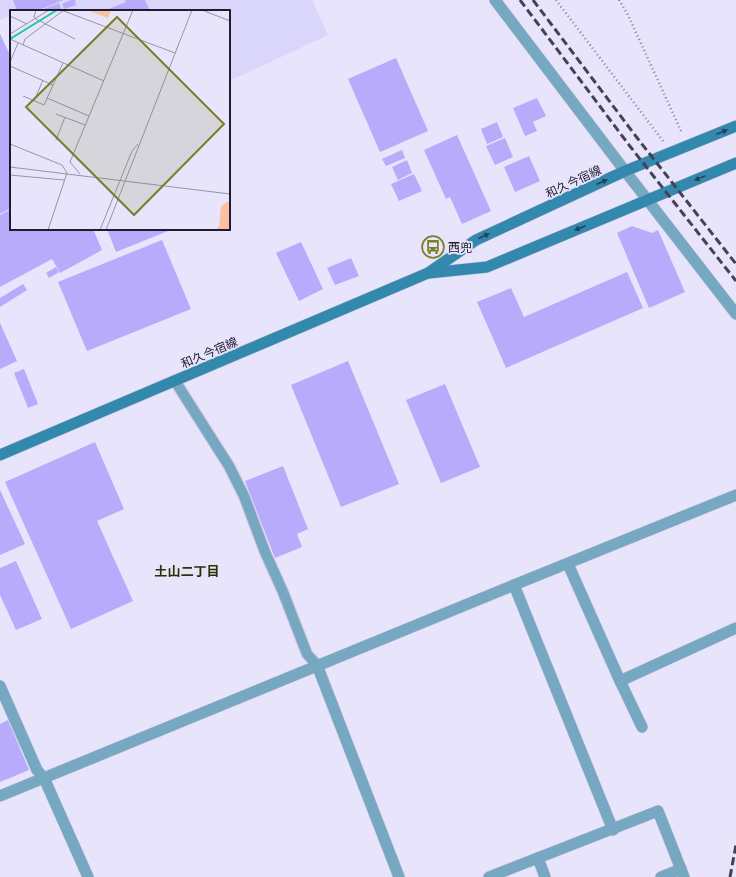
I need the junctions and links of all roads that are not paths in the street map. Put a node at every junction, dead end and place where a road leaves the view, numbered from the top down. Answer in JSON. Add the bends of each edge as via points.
{"nodes":[{"id":1,"x":495,"y":0,"type":"edge"},
{"id":2,"x":736,"y":126,"type":"edge"},
{"id":3,"x":736,"y":163,"type":"edge"},
{"id":4,"x":625,"y":171,"type":"junction"},
{"id":5,"x":647,"y":200,"type":"junction"},
{"id":6,"x":428,"y":273,"type":"junction"},
{"id":7,"x":736,"y":314,"type":"edge"},
{"id":8,"x":175,"y":380,"type":"junction"},
{"id":9,"x":0,"y":455,"type":"edge"},
{"id":10,"x":736,"y":495,"type":"edge"},
{"id":11,"x":568,"y":564,"type":"junction"},
{"id":12,"x":514,"y":585,"type":"junction"},
{"id":13,"x":736,"y":628,"type":"edge"},
{"id":14,"x":317,"y":665,"type":"junction"},
{"id":15,"x":620,"y":680,"type":"junction"},
{"id":16,"x":0,"y":686,"type":"edge"},
{"id":17,"x":642,"y":727,"type":"dead end"},
{"id":18,"x":44,"y":778,"type":"junction"},
{"id":19,"x":0,"y":796,"type":"edge"},
{"id":20,"x":613,"y":830,"type":"junction"},
{"id":21,"x":538,"y":858,"type":"junction"},
{"id":22,"x":682,"y":873,"type":"edge"},
{"id":23,"x":88,"y":877,"type":"edge"},
{"id":24,"x":399,"y":877,"type":"edge"},
{"id":25,"x":488,"y":877,"type":"edge"},
{"id":26,"x":545,"y":877,"type":"edge"},
{"id":27,"x":661,"y":877,"type":"edge"}],
"edges":[{"from":1,"to":4,"type":"street"},
{"from":4,"to":2,"type":"main road","name":"和久今宿線","one_way":true},
{"from":3,"to":5,"type":"main road","name":"和久今宿線","one_way":true},
{"from":4,"to":5,"type":"street"},
{"from":6,"to":4,"type":"main road","name":"和久今宿線","one_way":true,"via":[[476,240]]},
{"from":5,"to":6,"type":"main road","name":"和久今宿線","one_way":true,"via":[[487,267]]},
{"from":5,"to":7,"type":"street"},
{"from":6,"to":8,"type":"main road","name":"和久今宿線"},
{"from":8,"to":9,"type":"main road","name":"和久今宿線"},
{"from":8,"to":14,"type":"lane","via":[[229,466],[244,496],[307,654]]},
{"from":10,"to":11,"type":"street"},
{"from":11,"to":12,"type":"street"},
{"from":11,"to":15,"type":"street"},
{"from":12,"to":14,"type":"street"},
{"from":12,"to":20,"type":"street"},
{"from":13,"to":15,"type":"street"},
{"from":14,"to":18,"type":"street"},
{"from":14,"to":24,"type":"street"},
{"from":15,"to":17,"type":"street"},
{"from":16,"to":18,"type":"street","via":[[37,770]]},
{"from":18,"to":19,"type":"street"},
{"from":18,"to":23,"type":"street"},
{"from":20,"to":21,"type":"street"},
{"from":20,"to":22,"type":"street","via":[[658,811]]},
{"from":21,"to":25,"type":"street"},
{"from":21,"to":26,"type":"street"},
{"from":22,"to":27,"type":"street"}]}
